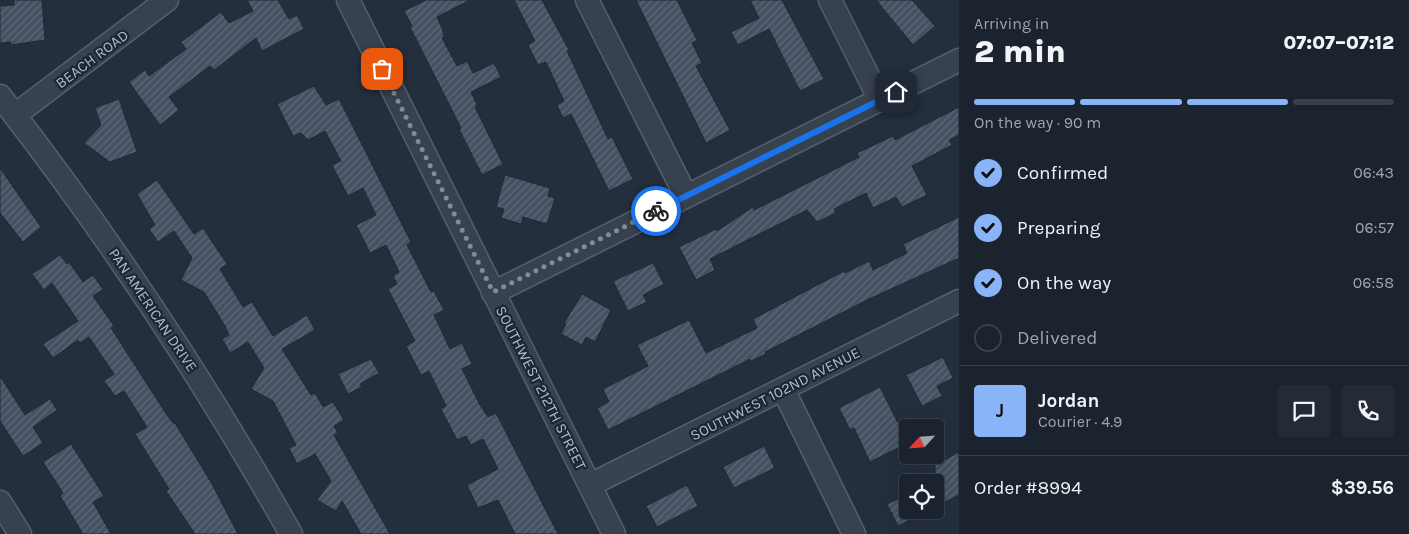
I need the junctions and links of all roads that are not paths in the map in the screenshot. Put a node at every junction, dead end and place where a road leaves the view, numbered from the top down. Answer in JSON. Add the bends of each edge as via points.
{"nodes":[{"id":1,"x":167,"y":0,"type":"edge"},
{"id":2,"x":348,"y":0,"type":"edge"},
{"id":3,"x":587,"y":0,"type":"edge"},
{"id":4,"x":830,"y":0,"type":"edge"},
{"id":5,"x":959,"y":60,"type":"edge"},
{"id":6,"x":0,"y":96,"type":"edge"},
{"id":7,"x":880,"y":100,"type":"junction"},
{"id":8,"x":15,"y":115,"type":"junction"},
{"id":9,"x":686,"y":196,"type":"junction"},
{"id":10,"x":493,"y":292,"type":"junction"},
{"id":11,"x":959,"y":301,"type":"edge"},
{"id":12,"x":783,"y":389,"type":"junction"},
{"id":13,"x":590,"y":485,"type":"junction"},
{"id":14,"x":0,"y":502,"type":"edge"},
{"id":15,"x":20,"y":534,"type":"edge"},
{"id":16,"x":291,"y":534,"type":"edge"},
{"id":17,"x":614,"y":534,"type":"edge"},
{"id":18,"x":854,"y":534,"type":"edge"}],
"edges":[{"from":1,"to":8,"type":"street","name":"BEACH ROAD"},
{"from":2,"to":10,"type":"street","name":"SOUTHWEST 212TH STREET"},
{"from":3,"to":9,"type":"street"},
{"from":4,"to":7,"type":"street"},
{"from":5,"to":7,"type":"street"},
{"from":6,"to":8,"type":"street","name":"PAN AMERICAN DRIVE"},
{"from":7,"to":9,"type":"street"},
{"from":8,"to":16,"type":"street","name":"PAN AMERICAN DRIVE","via":[[160,319],[207,391]]},
{"from":9,"to":10,"type":"street"},
{"from":10,"to":13,"type":"street","name":"SOUTHWEST 212TH STREET"},
{"from":11,"to":12,"type":"street","name":"SOUTHWEST 102ND AVENUE"},
{"from":12,"to":13,"type":"street","name":"SOUTHWEST 102ND AVENUE"},
{"from":12,"to":18,"type":"street"},
{"from":13,"to":17,"type":"street","name":"SOUTHWEST 212TH STREET"},
{"from":14,"to":15,"type":"street"}]}
